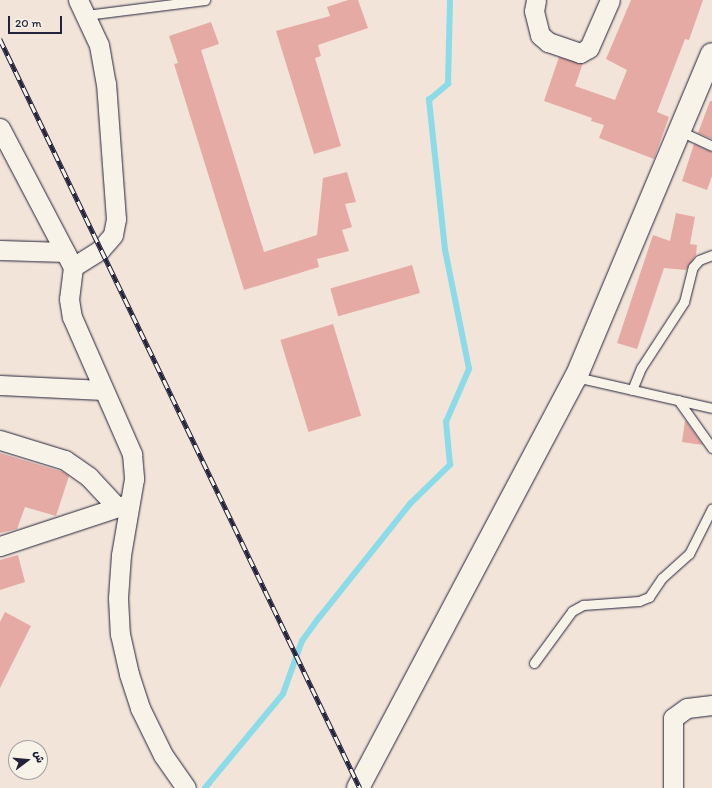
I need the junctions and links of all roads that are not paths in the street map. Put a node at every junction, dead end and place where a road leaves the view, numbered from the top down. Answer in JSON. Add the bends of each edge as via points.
{"nodes":[{"id":1,"x":205,"y":0,"type":"edge"},
{"id":2,"x":536,"y":0,"type":"edge"},
{"id":3,"x":610,"y":0,"type":"edge"},
{"id":4,"x":164,"y":3,"type":"edge"},
{"id":5,"x":82,"y":8,"type":"edge"},
{"id":6,"x":712,"y":54,"type":"edge"},
{"id":7,"x":0,"y":128,"type":"edge"},
{"id":8,"x":680,"y":131,"type":"junction"},
{"id":9,"x":712,"y":146,"type":"edge"},
{"id":10,"x":0,"y":250,"type":"edge"},
{"id":11,"x":712,"y":255,"type":"edge"},
{"id":12,"x":69,"y":260,"type":"junction"},
{"id":13,"x":576,"y":377,"type":"junction"},
{"id":14,"x":0,"y":385,"type":"edge"},
{"id":15,"x":103,"y":390,"type":"junction"},
{"id":16,"x":632,"y":390,"type":"junction"},
{"id":17,"x":678,"y":400,"type":"junction"},
{"id":18,"x":712,"y":408,"type":"edge"},
{"id":19,"x":0,"y":440,"type":"edge"},
{"id":20,"x":712,"y":448,"type":"edge"},
{"id":21,"x":124,"y":505,"type":"junction"},
{"id":22,"x":712,"y":508,"type":"edge"},
{"id":23,"x":0,"y":546,"type":"edge"},
{"id":24,"x":534,"y":663,"type":"dead end"},
{"id":25,"x":712,"y":705,"type":"edge"},
{"id":26,"x":186,"y":788,"type":"edge"},
{"id":27,"x":358,"y":788,"type":"edge"},
{"id":28,"x":673,"y":788,"type":"edge"}],
"edges":[{"from":1,"to":4,"type":"lane"},
{"from":2,"to":3,"type":"street","via":[[534,11],[540,35],[548,42],[580,53],[589,48]]},
{"from":4,"to":5,"type":"lane"},
{"from":5,"to":12,"type":"street","via":[[99,45],[106,83],[116,219],[113,235],[100,250]]},
{"from":6,"to":8,"type":"main road"},
{"from":7,"to":12,"type":"street"},
{"from":8,"to":9,"type":"lane"},
{"from":8,"to":13,"type":"main road"},
{"from":10,"to":12,"type":"street"},
{"from":11,"to":16,"type":"lane","via":[[699,260],[693,268],[684,302],[641,368]]},
{"from":12,"to":15,"type":"street","via":[[72,316]]},
{"from":13,"to":16,"type":"lane"},
{"from":13,"to":27,"type":"main road"},
{"from":14,"to":15,"type":"street"},
{"from":15,"to":21,"type":"street","via":[[132,454],[134,479]]},
{"from":16,"to":17,"type":"lane"},
{"from":17,"to":18,"type":"lane"},
{"from":17,"to":20,"type":"lane"},
{"from":19,"to":21,"type":"street","via":[[66,460]]},
{"from":21,"to":23,"type":"street"},
{"from":21,"to":26,"type":"street","via":[[118,598],[120,634],[140,708],[163,756]]},
{"from":22,"to":24,"type":"lane","via":[[689,554],[662,578],[649,597],[639,601],[582,605],[572,611]]},
{"from":25,"to":28,"type":"street","via":[[687,708],[673,718]]}]}
